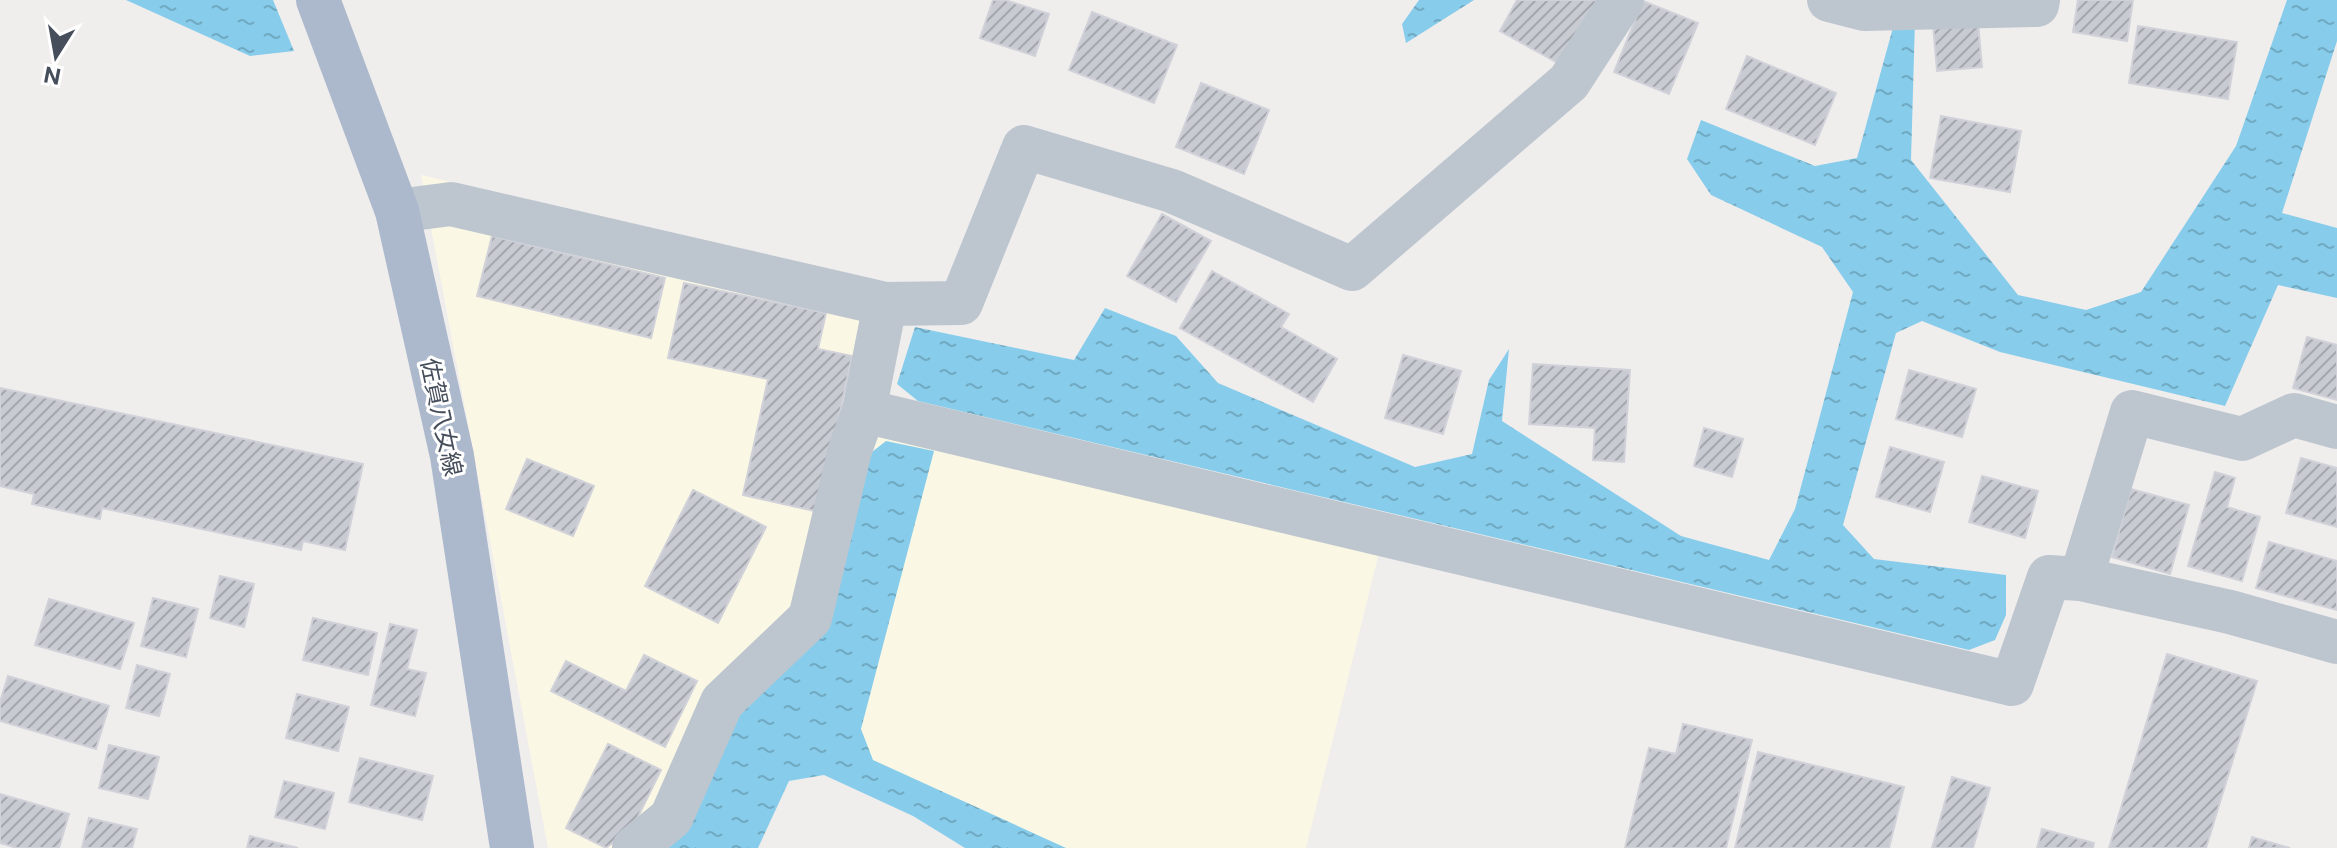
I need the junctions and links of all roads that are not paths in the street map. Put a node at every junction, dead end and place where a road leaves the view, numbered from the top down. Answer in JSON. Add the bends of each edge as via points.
{"nodes":[{"id":1,"x":318,"y":0,"type":"edge"},
{"id":2,"x":1622,"y":0,"type":"edge"},
{"id":3,"x":1829,"y":0,"type":"edge"},
{"id":4,"x":2038,"y":0,"type":"edge"},
{"id":5,"x":397,"y":211,"type":"junction"},
{"id":6,"x":885,"y":304,"type":"junction"},
{"id":7,"x":896,"y":418,"type":"junction"},
{"id":8,"x":2337,"y":427,"type":"edge"},
{"id":9,"x":2081,"y":579,"type":"junction"},
{"id":10,"x":2337,"y":642,"type":"edge"},
{"id":11,"x":512,"y":848,"type":"edge"},
{"id":12,"x":634,"y":848,"type":"edge"}],
"edges":[{"from":1,"to":5,"type":"main road","name":"佐賀八女線"},
{"from":2,"to":6,"type":"street","via":[[1569,82],[1352,269],[1172,191],[1024,147],[961,303]]},
{"from":3,"to":4,"type":"street","via":[[1864,9],[2037,5]]},
{"from":5,"to":6,"type":"street","via":[[451,204]]},
{"from":5,"to":11,"type":"main road","name":"佐賀八女線","via":[[452,456]]},
{"from":6,"to":7,"type":"street"},
{"from":7,"to":9,"type":"street","via":[[2012,684],[2049,577]]},
{"from":7,"to":12,"type":"street","via":[[850,450],[810,618],[722,702],[671,818]]},
{"from":8,"to":9,"type":"street","via":[[2294,415],[2242,439],[2132,412]]},
{"from":9,"to":10,"type":"street"}]}
